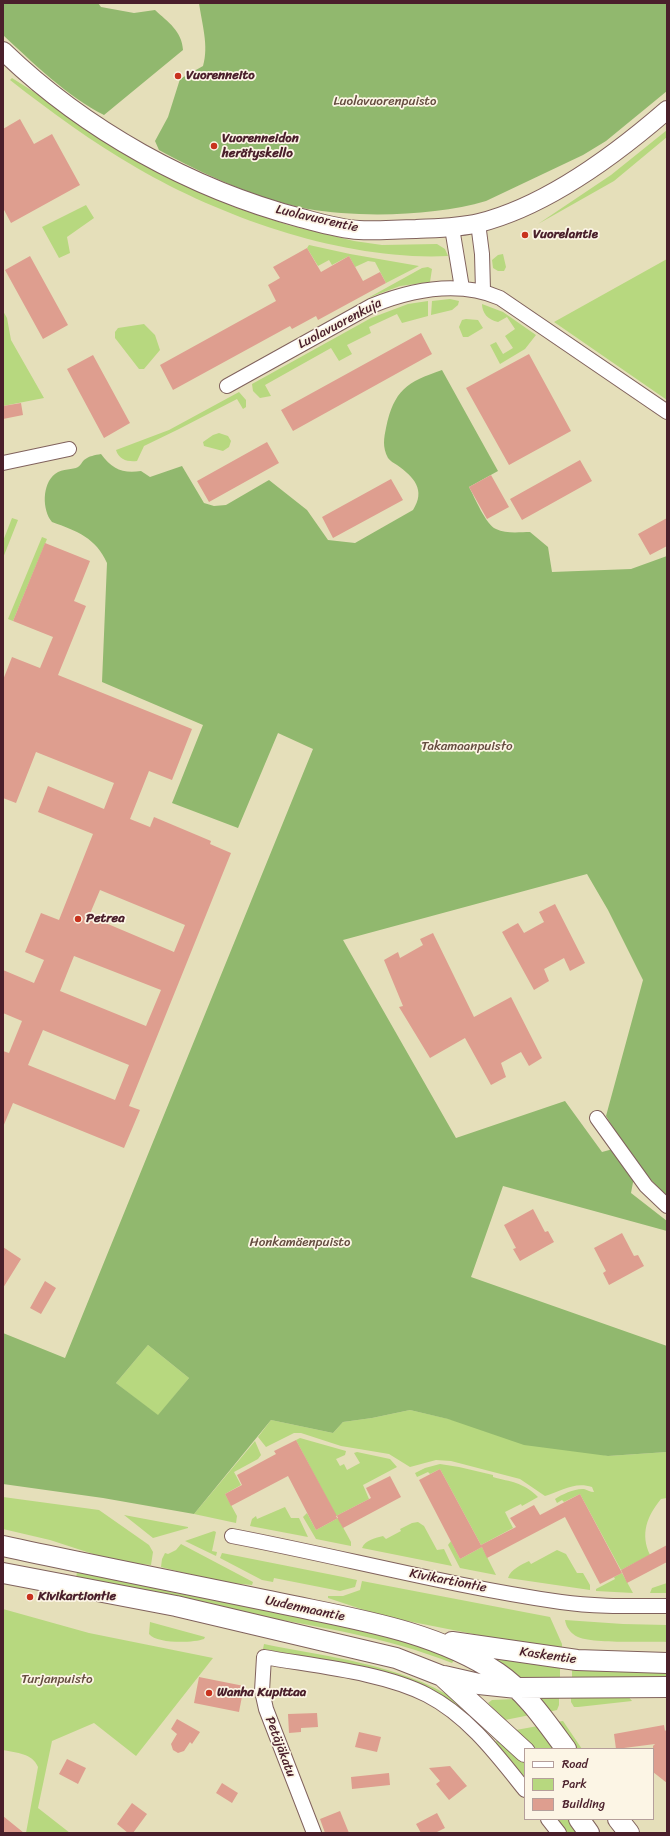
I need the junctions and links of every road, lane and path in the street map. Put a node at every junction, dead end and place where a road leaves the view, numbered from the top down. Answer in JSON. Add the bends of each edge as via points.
{"nodes":[{"id":1,"x":3,"y":51,"type":"edge"},
{"id":2,"x":667,"y":110,"type":"edge"},
{"id":3,"x":478,"y":223,"type":"junction"},
{"id":4,"x":452,"y":228,"type":"junction"},
{"id":5,"x":462,"y":288,"type":"junction"},
{"id":6,"x":483,"y":290,"type":"junction"},
{"id":7,"x":227,"y":386,"type":"dead end"},
{"id":8,"x":667,"y":412,"type":"edge"},
{"id":9,"x":69,"y":449,"type":"dead end"},
{"id":10,"x":3,"y":463,"type":"edge"},
{"id":11,"x":597,"y":1118,"type":"dead end"},
{"id":12,"x":667,"y":1206,"type":"edge"},
{"id":13,"x":232,"y":1536,"type":"dead end"},
{"id":14,"x":3,"y":1546,"type":"edge"},
{"id":15,"x":3,"y":1572,"type":"edge"},
{"id":16,"x":667,"y":1606,"type":"edge"},
{"id":17,"x":430,"y":1638,"type":"junction"},
{"id":18,"x":667,"y":1663,"type":"edge"},
{"id":19,"x":442,"y":1676,"type":"junction"},
{"id":20,"x":667,"y":1687,"type":"edge"},
{"id":21,"x":517,"y":1688,"type":"junction"},
{"id":22,"x":565,"y":1748,"type":"edge"},
{"id":23,"x":524,"y":1751,"type":"edge"},
{"id":24,"x":524,"y":1789,"type":"edge"},
{"id":25,"x":549,"y":1820,"type":"edge"},
{"id":26,"x":580,"y":1820,"type":"edge"},
{"id":27,"x":619,"y":1820,"type":"edge"},
{"id":28,"x":314,"y":1833,"type":"edge"},
{"id":29,"x":559,"y":1833,"type":"edge"},
{"id":30,"x":589,"y":1833,"type":"edge"},
{"id":31,"x":630,"y":1833,"type":"edge"}],
"edges":[{"from":1,"to":4,"type":"street","name":"Luolavuorentie","via":[[87,119],[143,153],[213,188],[285,214],[329,225],[359,230]]},
{"from":2,"to":3,"type":"street","name":"Luolavuorentie","via":[[585,173],[529,204]]},
{"from":3,"to":4,"type":"street","name":"Luolavuorentie"},
{"from":3,"to":6,"type":"street"},
{"from":4,"to":5,"type":"street"},
{"from":5,"to":6,"type":"street"},
{"from":5,"to":7,"type":"street","name":"Luolavuorenkuja","via":[[425,290],[372,306]]},
{"from":6,"to":8,"type":"street","via":[[515,307]]},
{"from":9,"to":10,"type":"street"},
{"from":11,"to":12,"type":"street","via":[[646,1186]]},
{"from":13,"to":16,"type":"street","name":"Kivikartiontie","via":[[417,1576],[562,1602]]},
{"from":14,"to":17,"type":"main road","name":"Uudenmaantie","via":[[370,1622]]},
{"from":15,"to":19,"type":"main road","name":"Uudenmaantie","via":[[176,1606],[356,1647],[396,1658]]},
{"from":17,"to":18,"type":"main road","name":"Kaskentie","via":[[577,1660]]},
{"from":17,"to":21,"type":"main road","name":"Uudenmaantie","via":[[469,1655]]},
{"from":19,"to":21,"type":"main road","via":[[484,1685]]},
{"from":19,"to":23,"type":"main road","name":"Uudenmaantie"},
{"from":20,"to":21,"type":"main road"},
{"from":21,"to":22,"type":"main road","name":"Uudenmaantie"},
{"from":24,"to":28,"type":"street","name":"Petäjäkatu","via":[[485,1742],[457,1716],[426,1695],[378,1678],[264,1657],[262,1692],[266,1709]]},
{"from":25,"to":29,"type":"street"},
{"from":26,"to":30,"type":"main road"},
{"from":27,"to":31,"type":"main road"}]}
